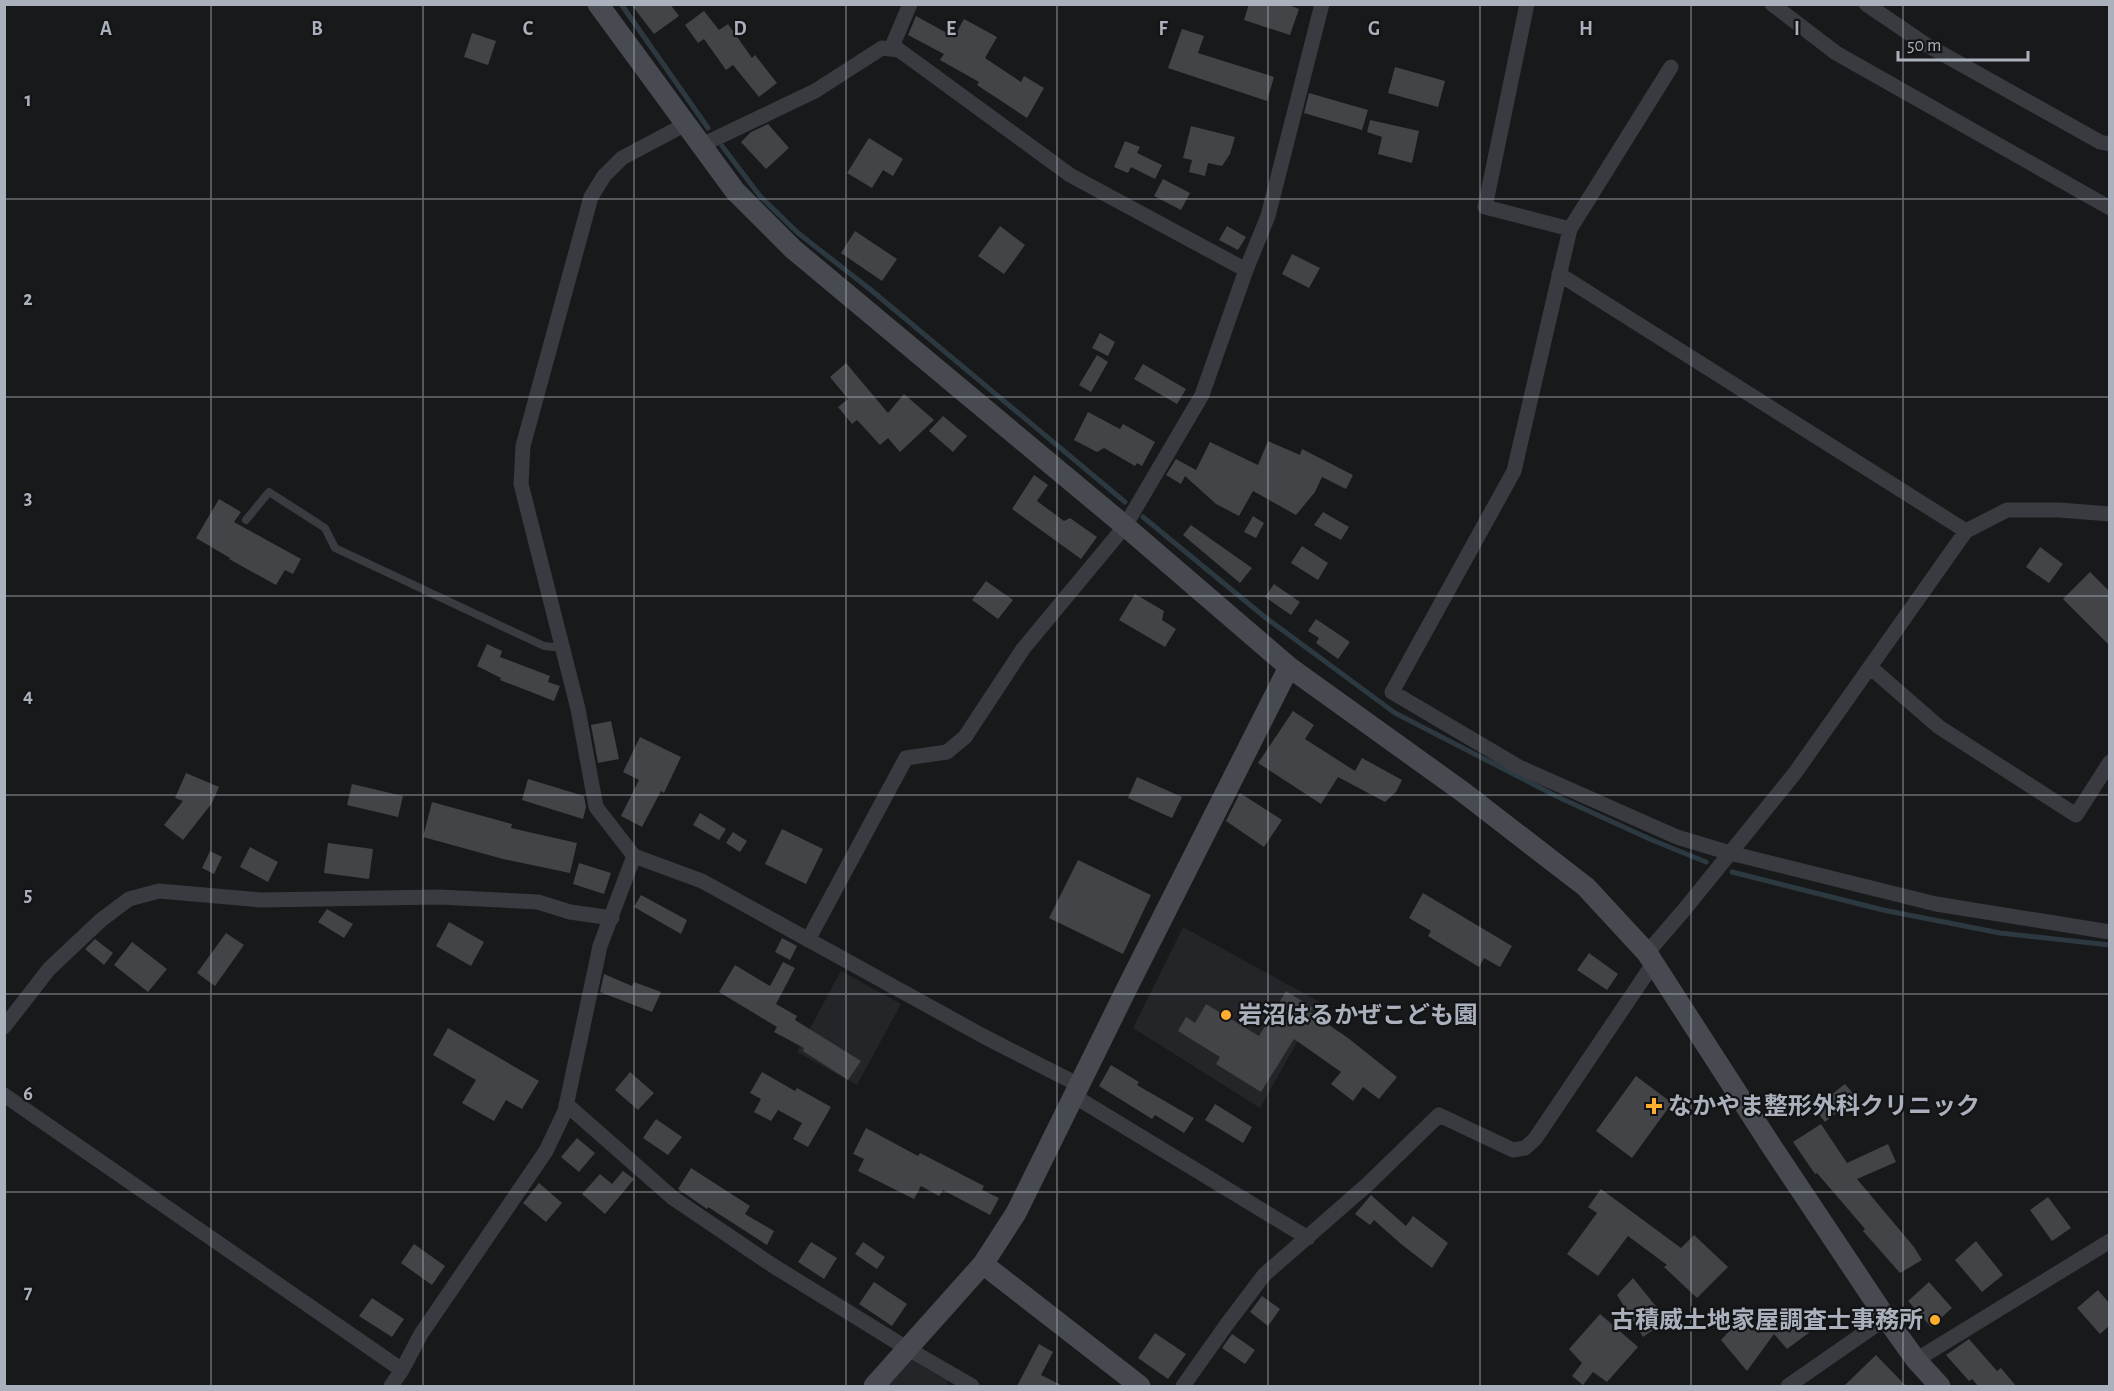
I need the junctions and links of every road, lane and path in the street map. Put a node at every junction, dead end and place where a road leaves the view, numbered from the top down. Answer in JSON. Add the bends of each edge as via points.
{"nodes":[{"id":1,"x":598,"y":4,"type":"edge"},
{"id":2,"x":910,"y":4,"type":"edge"},
{"id":3,"x":1322,"y":4,"type":"edge"},
{"id":4,"x":1527,"y":4,"type":"edge"},
{"id":5,"x":1772,"y":4,"type":"edge"},
{"id":6,"x":1866,"y":4,"type":"edge"},
{"id":7,"x":891,"y":49,"type":"junction"},
{"id":8,"x":1671,"y":67,"type":"dead end"},
{"id":9,"x":686,"y":124,"type":"junction"},
{"id":10,"x":2109,"y":144,"type":"edge"},
{"id":11,"x":702,"y":145,"type":"junction"},
{"id":12,"x":2109,"y":208,"type":"edge"},
{"id":13,"x":1570,"y":229,"type":"junction"},
{"id":14,"x":1246,"y":270,"type":"junction"},
{"id":15,"x":1560,"y":274,"type":"junction"},
{"id":16,"x":2109,"y":514,"type":"edge"},
{"id":17,"x":246,"y":520,"type":"dead end"},
{"id":18,"x":1125,"y":526,"type":"junction"},
{"id":19,"x":1966,"y":531,"type":"junction"},
{"id":20,"x":563,"y":648,"type":"junction"},
{"id":21,"x":1289,"y":667,"type":"junction"},
{"id":22,"x":1870,"y":667,"type":"junction"},
{"id":23,"x":2109,"y":762,"type":"edge"},
{"id":24,"x":1730,"y":854,"type":"junction"},
{"id":25,"x":634,"y":856,"type":"junction"},
{"id":26,"x":612,"y":918,"type":"junction"},
{"id":27,"x":2109,"y":932,"type":"edge"},
{"id":28,"x":808,"y":940,"type":"junction"},
{"id":29,"x":1650,"y":958,"type":"junction"},
{"id":30,"x":4,"y":1027,"type":"edge"},
{"id":31,"x":1077,"y":1091,"type":"junction"},
{"id":32,"x":4,"y":1095,"type":"edge"},
{"id":33,"x":566,"y":1104,"type":"junction"},
{"id":34,"x":1308,"y":1238,"type":"junction"},
{"id":35,"x":2109,"y":1241,"type":"edge"},
{"id":36,"x":983,"y":1264,"type":"junction"},
{"id":37,"x":1886,"y":1318,"type":"junction"},
{"id":38,"x":908,"y":1349,"type":"junction"},
{"id":39,"x":1916,"y":1360,"type":"junction"},
{"id":40,"x":402,"y":1370,"type":"junction"},
{"id":41,"x":963,"y":1384,"type":"edge"},
{"id":42,"x":1134,"y":1384,"type":"edge"},
{"id":43,"x":391,"y":1386,"type":"edge"},
{"id":44,"x":874,"y":1386,"type":"edge"},
{"id":45,"x":1183,"y":1386,"type":"edge"},
{"id":46,"x":1788,"y":1386,"type":"edge"},
{"id":47,"x":1940,"y":1386,"type":"edge"}],
"edges":[{"from":1,"to":9,"type":"street"},
{"from":2,"to":7,"type":"street"},
{"from":3,"to":14,"type":"street","via":[[1268,216]]},
{"from":4,"to":13,"type":"street","via":[[1485,207]]},
{"from":5,"to":12,"type":"street","via":[[1836,53]]},
{"from":6,"to":10,"type":"street","via":[[1925,44]]},
{"from":7,"to":11,"type":"street","via":[[882,48],[815,91]]},
{"from":7,"to":14,"type":"street","via":[[899,50],[1070,175]]},
{"from":8,"to":13,"type":"street"},
{"from":9,"to":11,"type":"street"},
{"from":9,"to":20,"type":"street","via":[[622,158],[591,197],[523,446],[521,484]]},
{"from":11,"to":18,"type":"street","via":[[735,191],[793,249]]},
{"from":13,"to":15,"type":"street"},
{"from":14,"to":18,"type":"street","via":[[1202,395]]},
{"from":15,"to":19,"type":"street"},
{"from":15,"to":24,"type":"street","via":[[1514,471],[1392,692],[1519,767],[1677,837]]},
{"from":16,"to":19,"type":"street","via":[[2007,510]]},
{"from":17,"to":20,"type":"lane","via":[[269,492],[325,528],[335,548],[544,646]]},
{"from":18,"to":21,"type":"street"},
{"from":18,"to":28,"type":"street","via":[[1023,649],[965,736],[947,752],[906,758]]},
{"from":19,"to":22,"type":"street"},
{"from":20,"to":25,"type":"street","via":[[596,807]]},
{"from":21,"to":29,"type":"street","via":[[1463,792],[1586,887]]},
{"from":21,"to":31,"type":"street"},
{"from":22,"to":23,"type":"street","via":[[1939,728],[2076,815]]},
{"from":22,"to":24,"type":"street","via":[[1795,773]]},
{"from":24,"to":27,"type":"street","via":[[1936,904]]},
{"from":24,"to":29,"type":"street"},
{"from":25,"to":26,"type":"street"},
{"from":25,"to":28,"type":"street","via":[[702,881]]},
{"from":26,"to":30,"type":"street","via":[[570,912],[538,902],[439,897],[261,900],[159,891],[129,899],[101,920],[50,969]]},
{"from":26,"to":33,"type":"street","via":[[600,946]]},
{"from":28,"to":31,"type":"street"},
{"from":29,"to":34,"type":"street","via":[[1535,1139],[1525,1148],[1513,1150],[1439,1115]]},
{"from":29,"to":37,"type":"street"},
{"from":31,"to":34,"type":"street"},
{"from":31,"to":36,"type":"street","via":[[1016,1213]]},
{"from":32,"to":40,"type":"street"},
{"from":33,"to":38,"type":"street","via":[[673,1198]]},
{"from":33,"to":40,"type":"street","via":[[546,1151],[421,1334]]},
{"from":34,"to":45,"type":"street","via":[[1264,1275]]},
{"from":35,"to":39,"type":"street"},
{"from":36,"to":38,"type":"street"},
{"from":36,"to":42,"type":"street"},
{"from":37,"to":39,"type":"street"},
{"from":37,"to":46,"type":"street"},
{"from":38,"to":41,"type":"street"},
{"from":38,"to":44,"type":"street"},
{"from":39,"to":47,"type":"street"},
{"from":40,"to":43,"type":"street"}]}
